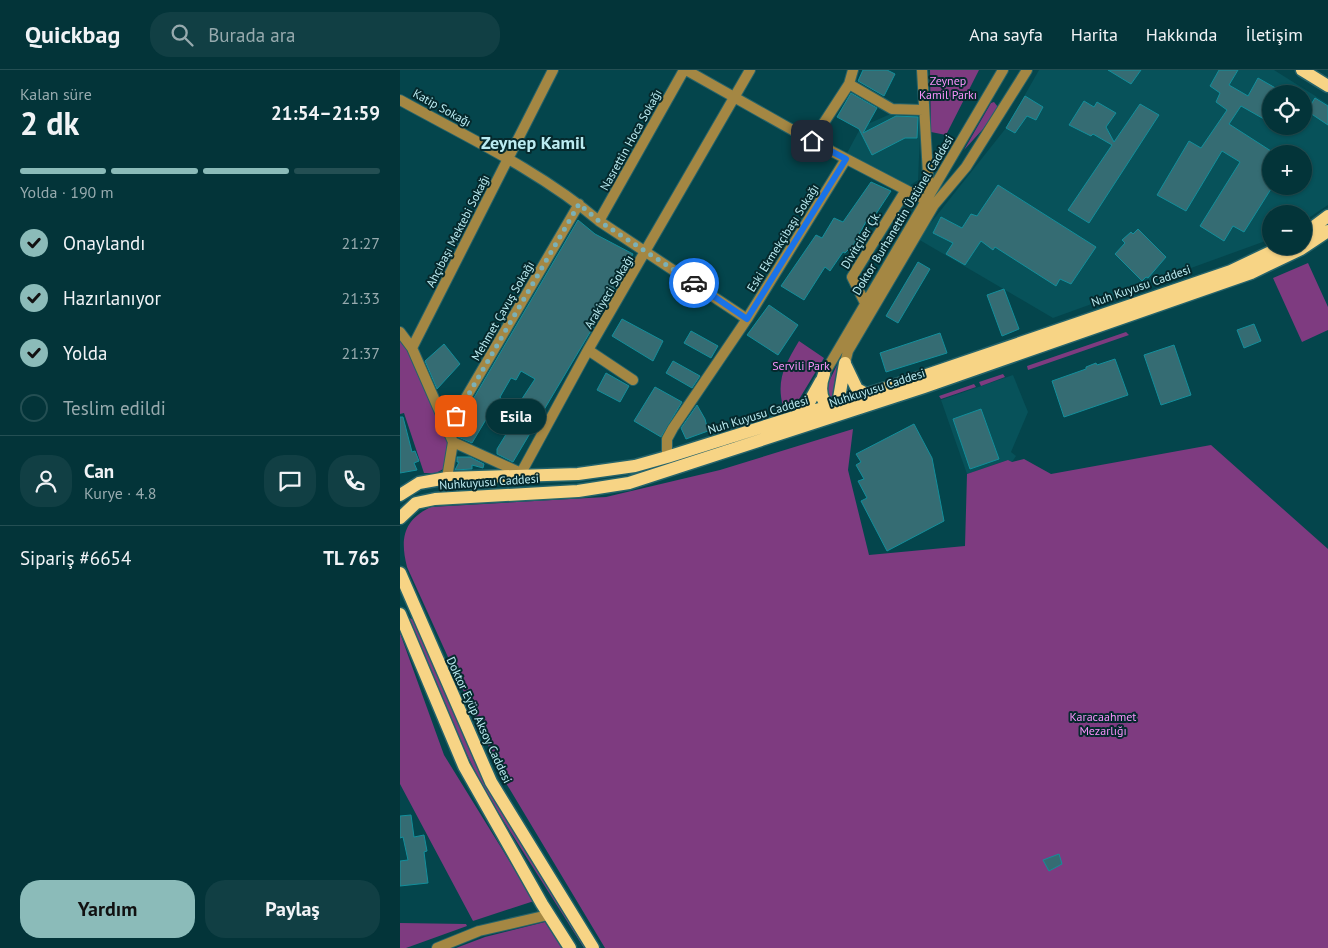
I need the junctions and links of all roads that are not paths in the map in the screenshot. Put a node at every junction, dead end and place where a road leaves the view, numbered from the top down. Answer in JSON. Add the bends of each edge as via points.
{"nodes":[{"id":1,"x":552,"y":70,"type":"edge"},
{"id":2,"x":685,"y":70,"type":"edge"},
{"id":3,"x":750,"y":70,"type":"edge"},
{"id":4,"x":853,"y":70,"type":"edge"},
{"id":5,"x":922,"y":70,"type":"edge"},
{"id":6,"x":1003,"y":70,"type":"edge"},
{"id":7,"x":1027,"y":70,"type":"edge"},
{"id":8,"x":1309,"y":72,"type":"edge"},
{"id":9,"x":849,"y":84,"type":"junction"},
{"id":10,"x":1328,"y":86,"type":"edge"},
{"id":11,"x":734,"y":98,"type":"junction"},
{"id":12,"x":400,"y":100,"type":"edge"},
{"id":13,"x":923,"y":110,"type":"junction"},
{"id":14,"x":812,"y":141,"type":"junction"},
{"id":15,"x":846,"y":159,"type":"junction"},
{"id":16,"x":509,"y":160,"type":"junction"},
{"id":17,"x":906,"y":190,"type":"junction"},
{"id":18,"x":930,"y":199,"type":"junction"},
{"id":19,"x":579,"y":204,"type":"junction"},
{"id":20,"x":1328,"y":216,"type":"edge"},
{"id":21,"x":599,"y":221,"type":"junction"},
{"id":22,"x":1312,"y":228,"type":"edge"},
{"id":23,"x":1328,"y":231,"type":"edge"},
{"id":24,"x":647,"y":251,"type":"junction"},
{"id":25,"x":1264,"y":255,"type":"edge"},
{"id":26,"x":865,"y":303,"type":"junction"},
{"id":27,"x":747,"y":319,"type":"junction"},
{"id":28,"x":400,"y":332,"type":"edge"},
{"id":29,"x":412,"y":348,"type":"junction"},
{"id":30,"x":588,"y":350,"type":"junction"},
{"id":31,"x":845,"y":363,"type":"junction"},
{"id":32,"x":932,"y":373,"type":"junction"},
{"id":33,"x":824,"y":374,"type":"junction"},
{"id":34,"x":633,"y":380,"type":"dead end"},
{"id":35,"x":907,"y":382,"type":"junction"},
{"id":36,"x":924,"y":388,"type":"junction"},
{"id":37,"x":868,"y":395,"type":"junction"},
{"id":38,"x":834,"y":410,"type":"junction"},
{"id":39,"x":798,"y":417,"type":"junction"},
{"id":40,"x":447,"y":430,"type":"junction"},
{"id":41,"x":453,"y":442,"type":"junction"},
{"id":42,"x":667,"y":457,"type":"junction"},
{"id":43,"x":521,"y":474,"type":"junction"},
{"id":44,"x":447,"y":478,"type":"junction"},
{"id":45,"x":400,"y":494,"type":"edge"},
{"id":46,"x":400,"y":500,"type":"edge"},
{"id":47,"x":416,"y":504,"type":"junction"},
{"id":48,"x":400,"y":518,"type":"edge"},
{"id":49,"x":400,"y":573,"type":"edge"},
{"id":50,"x":400,"y":605,"type":"edge"},
{"id":51,"x":415,"y":610,"type":"junction"},
{"id":52,"x":400,"y":614,"type":"edge"},
{"id":53,"x":548,"y":914,"type":"junction"},
{"id":54,"x":437,"y":948,"type":"edge"},
{"id":55,"x":570,"y":948,"type":"edge"},
{"id":56,"x":593,"y":948,"type":"edge"}],
"edges":[{"from":1,"to":16,"type":"street","name":"Ahçıbaşı Mektebi Sokağı"},
{"from":2,"to":11,"type":"street"},
{"from":2,"to":21,"type":"street","name":"Nasrettin Hoca Sokağı"},
{"from":3,"to":11,"type":"street","name":"Arakiyeci Sokağı"},
{"from":4,"to":9,"type":"street"},
{"from":5,"to":13,"type":"street"},
{"from":6,"to":18,"type":"street","name":"Doktor Burhanettin Üstünel Caddesi"},
{"from":7,"to":18,"type":"street","name":"Doktor Burhanettin Üstünel Caddesi","via":[[966,166]]},
{"from":8,"to":10,"type":"main road"},
{"from":9,"to":13,"type":"street","via":[[892,109]]},
{"from":9,"to":14,"type":"street"},
{"from":11,"to":14,"type":"street"},
{"from":11,"to":24,"type":"street","name":"Arakiyeci Sokağı"},
{"from":12,"to":16,"type":"street","name":"Katip Sokağı"},
{"from":13,"to":18,"type":"street"},
{"from":14,"to":15,"type":"street"},
{"from":15,"to":17,"type":"street"},
{"from":15,"to":27,"type":"street","name":"Eski Ekmekçibaşı Sokağı"},
{"from":16,"to":19,"type":"street","name":"Katip Sokağı"},
{"from":16,"to":29,"type":"street","name":"Ahçıbaşı Mektebi Sokağı"},
{"from":17,"to":18,"type":"street"},
{"from":17,"to":26,"type":"street","name":"Divitçiler Çk.","via":[[852,277]]},
{"from":18,"to":26,"type":"street","name":"Doktor Burhanettin Üstünel Caddesi"},
{"from":18,"to":31,"type":"street","name":"Doktor Burhanettin Üstünel Caddesi","via":[[848,351]]},
{"from":19,"to":21,"type":"street","name":"Katip Sokağı"},
{"from":19,"to":40,"type":"street","name":"Mehmet Çavuş Sokağı"},
{"from":20,"to":22,"type":"main road"},
{"from":21,"to":24,"type":"street","name":"Katip Sokağı"},
{"from":23,"to":36,"type":"main road","name":"Nuhkuyusu Caddesi","via":[[1301,249],[1251,273]]},
{"from":24,"to":27,"type":"street","name":"Katip Sokağı"},
{"from":24,"to":30,"type":"street","name":"Arakiyeci Sokağı"},
{"from":25,"to":32,"type":"main road","name":"Nuh Kuyusu Caddesi","via":[[1231,271]]},
{"from":26,"to":33,"type":"street","name":"Doktor Burhanettin Üstünel Caddesi"},
{"from":27,"to":42,"type":"street","name":"Eski Ekmekçibaşı Sokağı","via":[[673,428],[667,440]]},
{"from":28,"to":29,"type":"street"},
{"from":29,"to":40,"type":"street"},
{"from":30,"to":34,"type":"street"},
{"from":30,"to":43,"type":"street","name":"Arakiyeci Sokağı"},
{"from":31,"to":37,"type":"main road","via":[[857,390]]},
{"from":31,"to":38,"type":"main road"},
{"from":32,"to":35,"type":"main road","name":"Nuh Kuyusu Caddesi"},
{"from":32,"to":36,"type":"main road"},
{"from":33,"to":38,"type":"main road","via":[[820,390],[822,399]]},
{"from":33,"to":39,"type":"main road"},
{"from":35,"to":36,"type":"main road"},
{"from":35,"to":37,"type":"main road","name":"Nuh Kuyusu Caddesi"},
{"from":36,"to":38,"type":"main road","name":"Nuhkuyusu Caddesi","via":[[850,410]]},
{"from":37,"to":38,"type":"main road","name":"Nuh Kuyusu Caddesi"},
{"from":38,"to":39,"type":"main road","name":"Nuh Kuyusu Caddesi"},
{"from":38,"to":47,"type":"main road","name":"Nuhkuyusu Caddesi","via":[[629,483],[578,491],[447,498]]},
{"from":39,"to":42,"type":"main road","name":"Nuh Kuyusu Caddesi"},
{"from":40,"to":41,"type":"street"},
{"from":41,"to":43,"type":"street"},
{"from":41,"to":44,"type":"street"},
{"from":42,"to":43,"type":"main road","name":"Nuh Kuyusu Caddesi","via":[[606,471]]},
{"from":43,"to":44,"type":"main road","name":"Nuh Kuyusu Caddesi"},
{"from":44,"to":45,"type":"main road","name":"Nuh Kuyusu Caddesi","via":[[419,483]]},
{"from":46,"to":47,"type":"main road"},
{"from":47,"to":48,"type":"main road"},
{"from":49,"to":51,"type":"main road","name":"Doktor Eyüp Aksoy Caddesi"},
{"from":50,"to":51,"type":"main road"},
{"from":51,"to":56,"type":"main road","name":"Doktor Eyüp Aksoy Caddesi","via":[[490,782]]},
{"from":52,"to":53,"type":"main road","via":[[464,766]]},
{"from":53,"to":54,"type":"street","via":[[479,931]]},
{"from":53,"to":55,"type":"main road"}]}
